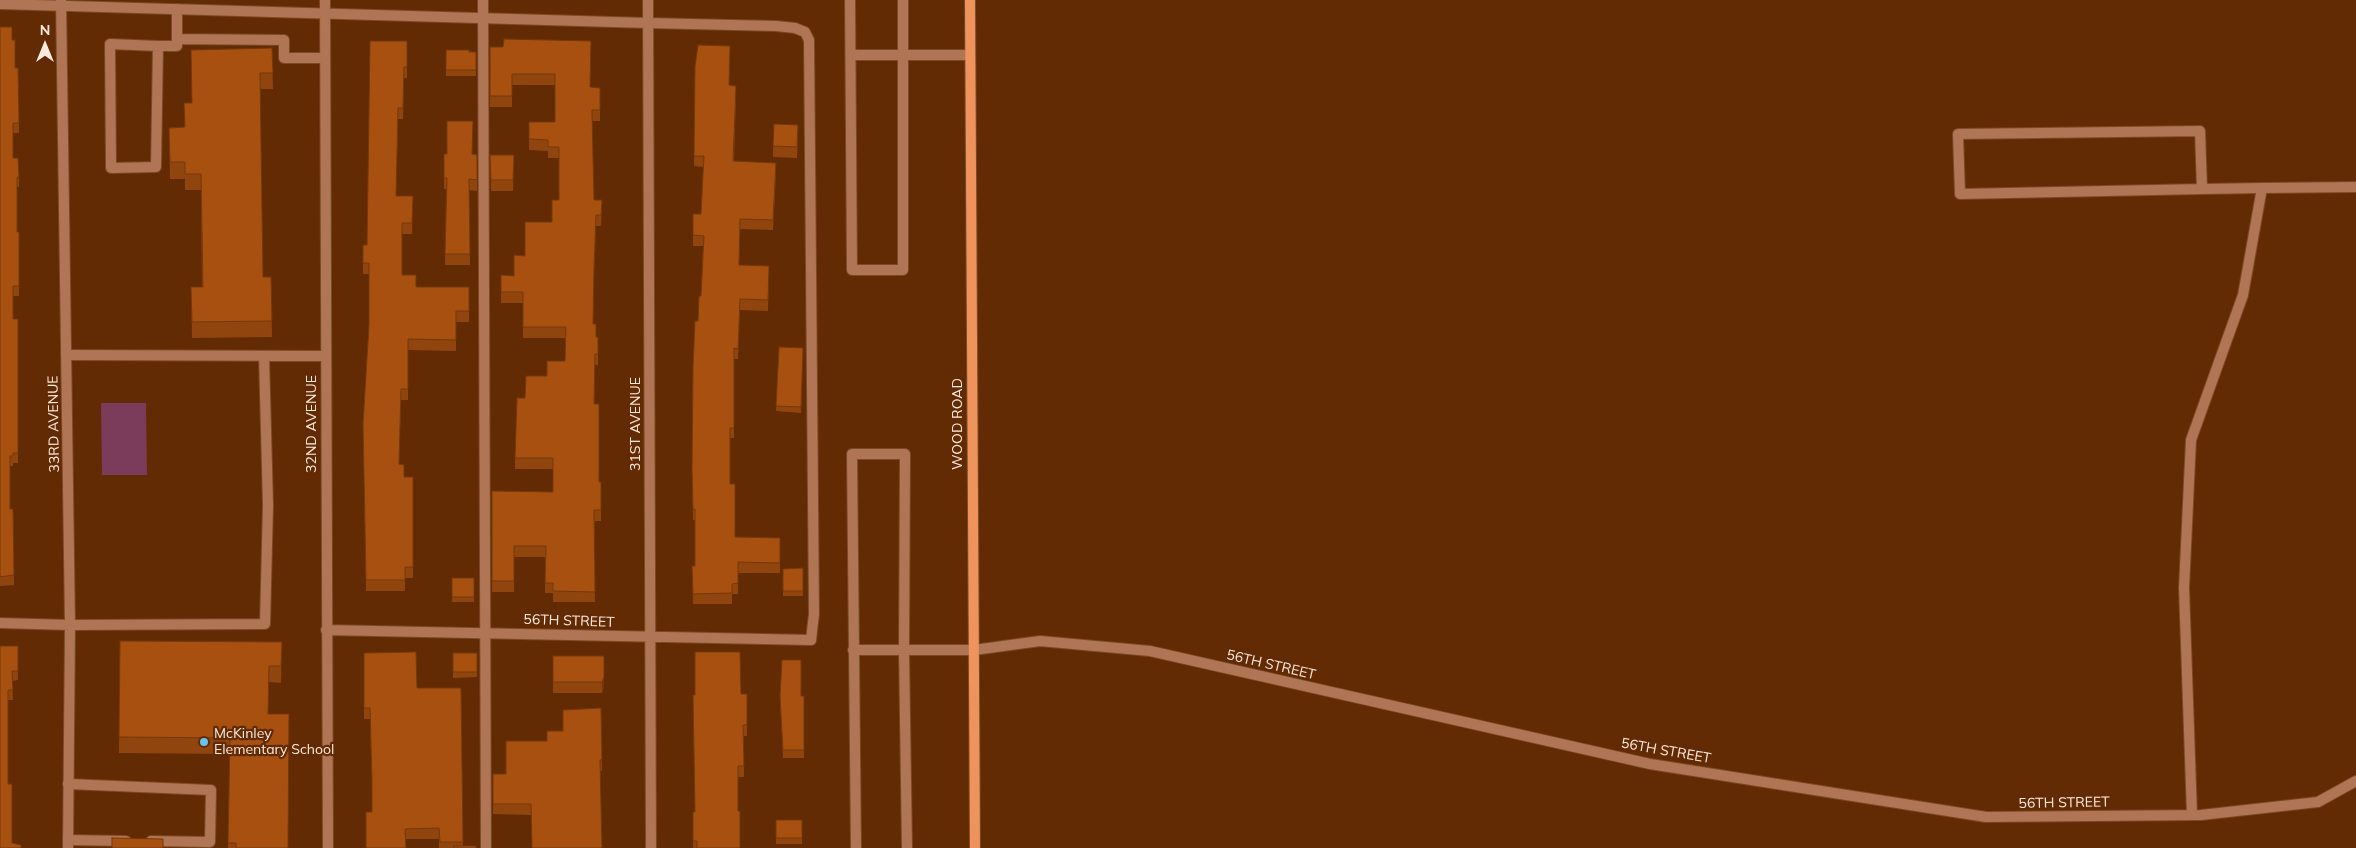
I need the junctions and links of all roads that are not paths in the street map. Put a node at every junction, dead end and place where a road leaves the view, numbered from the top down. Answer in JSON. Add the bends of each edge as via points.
{"nodes":[{"id":1,"x":325,"y":0,"type":"edge"},
{"id":2,"x":482,"y":0,"type":"edge"},
{"id":3,"x":648,"y":0,"type":"edge"},
{"id":4,"x":850,"y":0,"type":"edge"},
{"id":5,"x":903,"y":0,"type":"edge"},
{"id":6,"x":970,"y":0,"type":"edge"},
{"id":7,"x":62,"y":3,"type":"edge"},
{"id":8,"x":0,"y":4,"type":"edge"},
{"id":9,"x":177,"y":10,"type":"junction"},
{"id":10,"x":325,"y":14,"type":"junction"},
{"id":11,"x":482,"y":18,"type":"junction"},
{"id":12,"x":648,"y":23,"type":"junction"},
{"id":13,"x":177,"y":39,"type":"junction"},
{"id":14,"x":158,"y":46,"type":"junction"},
{"id":15,"x":851,"y":54,"type":"junction"},
{"id":16,"x":903,"y":55,"type":"junction"},
{"id":17,"x":970,"y":55,"type":"junction"},
{"id":18,"x":325,"y":58,"type":"junction"},
{"id":19,"x":2356,"y":187,"type":"edge"},
{"id":20,"x":2262,"y":188,"type":"junction"},
{"id":21,"x":2202,"y":189,"type":"junction"},
{"id":22,"x":66,"y":355,"type":"junction"},
{"id":23,"x":264,"y":356,"type":"junction"},
{"id":24,"x":326,"y":356,"type":"junction"},
{"id":25,"x":0,"y":622,"type":"edge"},
{"id":26,"x":70,"y":625,"type":"junction"},
{"id":27,"x":326,"y":630,"type":"junction"},
{"id":28,"x":485,"y":632,"type":"junction"},
{"id":29,"x":651,"y":637,"type":"junction"},
{"id":30,"x":853,"y":650,"type":"junction"},
{"id":31,"x":974,"y":650,"type":"junction"},
{"id":32,"x":904,"y":651,"type":"junction"},
{"id":33,"x":2356,"y":780,"type":"edge"},
{"id":34,"x":68,"y":784,"type":"junction"},
{"id":35,"x":2192,"y":815,"type":"junction"},
{"id":36,"x":68,"y":844,"type":"edge"},
{"id":37,"x":328,"y":848,"type":"edge"},
{"id":38,"x":486,"y":848,"type":"edge"},
{"id":39,"x":651,"y":848,"type":"edge"},
{"id":40,"x":856,"y":848,"type":"edge"},
{"id":41,"x":907,"y":848,"type":"edge"},
{"id":42,"x":975,"y":848,"type":"edge"}],
"edges":[{"from":1,"to":10,"type":"street","name":"32ND AVENUE"},
{"from":2,"to":11,"type":"street"},
{"from":3,"to":12,"type":"street","name":"31ST AVENUE"},
{"from":4,"to":15,"type":"street"},
{"from":5,"to":16,"type":"street"},
{"from":6,"to":17,"type":"street","name":"WOOD ROAD"},
{"from":7,"to":8,"type":"street"},
{"from":7,"to":9,"type":"street"},
{"from":7,"to":22,"type":"street","name":"33RD AVENUE"},
{"from":9,"to":10,"type":"street"},
{"from":9,"to":13,"type":"street"},
{"from":10,"to":11,"type":"street"},
{"from":10,"to":18,"type":"street","name":"32ND AVENUE"},
{"from":11,"to":12,"type":"street"},
{"from":11,"to":28,"type":"street"},
{"from":12,"to":29,"type":"street","name":"31ST AVENUE"},
{"from":12,"to":29,"type":"street","name":"56TH STREET","via":[[785,27],[805,32],[809,40],[814,614],[811,640]]},
{"from":13,"to":14,"type":"street","via":[[177,46]]},
{"from":13,"to":18,"type":"street","via":[[284,40],[284,58]]},
{"from":14,"to":14,"type":"street","via":[[110,44],[111,168],[156,167]]},
{"from":15,"to":16,"type":"street"},
{"from":15,"to":16,"type":"street","via":[[852,270],[903,270]]},
{"from":16,"to":17,"type":"street"},
{"from":17,"to":31,"type":"street","name":"WOOD ROAD"},
{"from":18,"to":24,"type":"street","name":"32ND AVENUE"},
{"from":19,"to":20,"type":"street"},
{"from":20,"to":21,"type":"street"},
{"from":20,"to":35,"type":"street","via":[[2243,295],[2191,440],[2184,588]]},
{"from":21,"to":21,"type":"street","via":[[1960,194],[1958,134],[2200,132]]},
{"from":22,"to":23,"type":"street"},
{"from":22,"to":26,"type":"street","name":"33RD AVENUE"},
{"from":23,"to":24,"type":"street"},
{"from":23,"to":26,"type":"street","via":[[268,505],[265,624]]},
{"from":24,"to":27,"type":"street","name":"32ND AVENUE"},
{"from":25,"to":26,"type":"street"},
{"from":26,"to":34,"type":"street","name":"33RD AVENUE"},
{"from":27,"to":28,"type":"street","name":"56TH STREET"},
{"from":27,"to":37,"type":"street","name":"32ND AVENUE"},
{"from":28,"to":29,"type":"street","name":"56TH STREET"},
{"from":28,"to":38,"type":"street"},
{"from":29,"to":39,"type":"street","name":"31ST AVENUE"},
{"from":30,"to":32,"type":"street","name":"56TH STREET"},
{"from":30,"to":32,"type":"street","via":[[852,454],[905,454]]},
{"from":30,"to":40,"type":"street"},
{"from":31,"to":32,"type":"street","name":"56TH STREET"},
{"from":31,"to":35,"type":"street","name":"56TH STREET","via":[[1040,641],[1150,651],[1650,764],[1986,817]]},
{"from":31,"to":42,"type":"street","name":"WOOD ROAD"},
{"from":32,"to":41,"type":"street"},
{"from":33,"to":35,"type":"street","name":"56TH STREET","via":[[2318,802]]},
{"from":34,"to":36,"type":"street","name":"33RD AVENUE"},
{"from":34,"to":36,"type":"street","via":[[210,790],[210,842]]}]}
